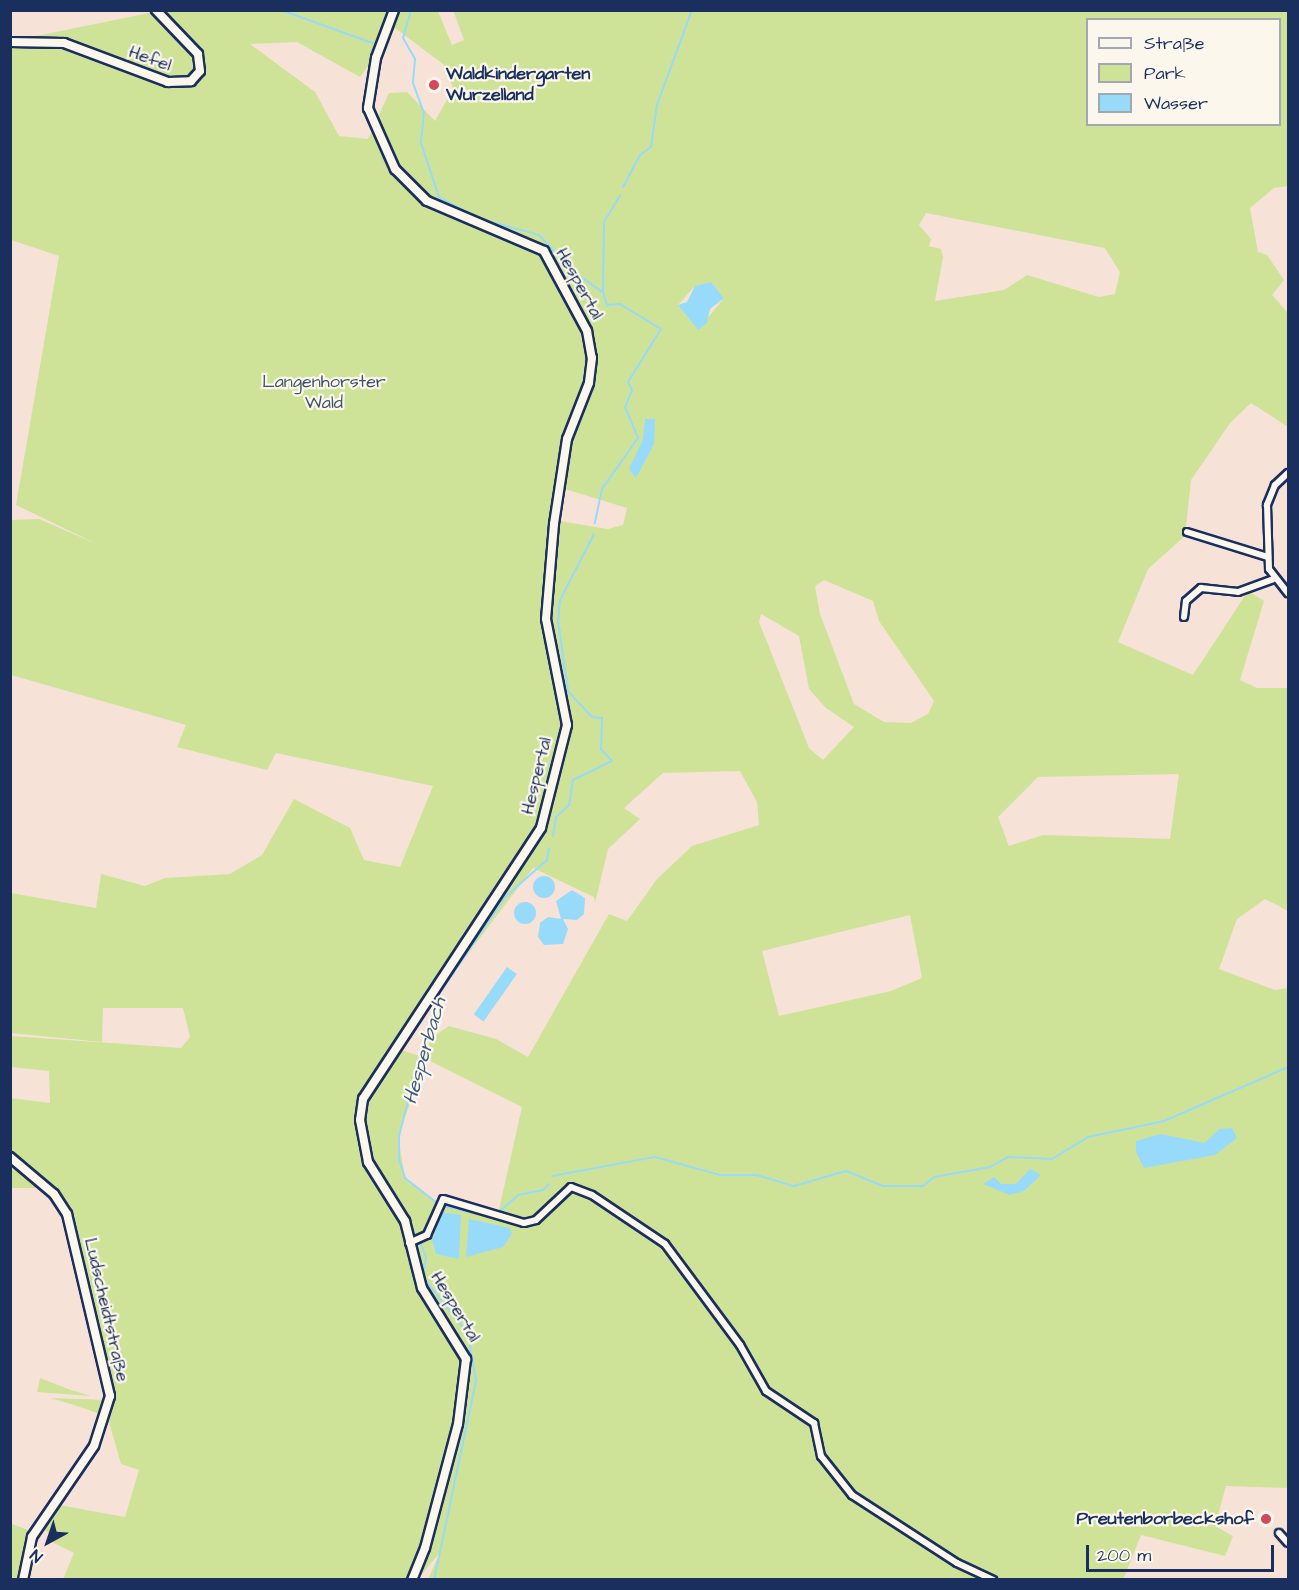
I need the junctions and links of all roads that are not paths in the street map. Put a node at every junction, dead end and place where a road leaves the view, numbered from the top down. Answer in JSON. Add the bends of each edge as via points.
{"nodes":[{"id":1,"x":156,"y":10,"type":"edge"},
{"id":2,"x":394,"y":10,"type":"edge"},
{"id":3,"x":10,"y":42,"type":"edge"},
{"id":4,"x":1288,"y":473,"type":"edge"},
{"id":5,"x":1187,"y":532,"type":"dead end"},
{"id":6,"x":1268,"y":557,"type":"junction"},
{"id":7,"x":1273,"y":579,"type":"junction"},
{"id":8,"x":1288,"y":593,"type":"edge"},
{"id":9,"x":1184,"y":617,"type":"dead end"},
{"id":10,"x":10,"y":1157,"type":"edge"},
{"id":11,"x":410,"y":1243,"type":"junction"},
{"id":12,"x":1280,"y":1533,"type":"dead end"},
{"id":13,"x":1288,"y":1543,"type":"edge"},
{"id":14,"x":23,"y":1580,"type":"edge"},
{"id":15,"x":412,"y":1580,"type":"edge"},
{"id":16,"x":993,"y":1580,"type":"edge"}],
"edges":[{"from":1,"to":3,"type":"street","name":"Hefel","via":[[198,54],[200,71],[191,81],[168,82],[64,43]]},
{"from":2,"to":11,"type":"main road","name":"Hespertal","via":[[374,66],[368,108],[394,169],[427,201],[544,251],[587,331],[592,358],[589,382],[567,439],[554,524],[546,619],[567,725],[541,828],[363,1100],[360,1120],[368,1162],[397,1205]]},
{"from":4,"to":6,"type":"street","via":[[1270,494]]},
{"from":5,"to":6,"type":"street"},
{"from":6,"to":7,"type":"street"},
{"from":7,"to":8,"type":"street"},
{"from":7,"to":9,"type":"street","via":[[1238,592],[1201,588],[1186,601]]},
{"from":10,"to":14,"type":"street","name":"Ludscheidtstraße","via":[[54,1194],[67,1214],[110,1396],[94,1446],[32,1537]]},
{"from":11,"to":15,"type":"main road","name":"Hespertal","via":[[416,1277],[459,1340],[468,1377],[425,1548]]},
{"from":11,"to":16,"type":"street","via":[[428,1235],[443,1199],[531,1222],[574,1187],[665,1244],[740,1345],[766,1391],[814,1423],[821,1456],[852,1496],[957,1563]]},
{"from":12,"to":13,"type":"street"}]}
